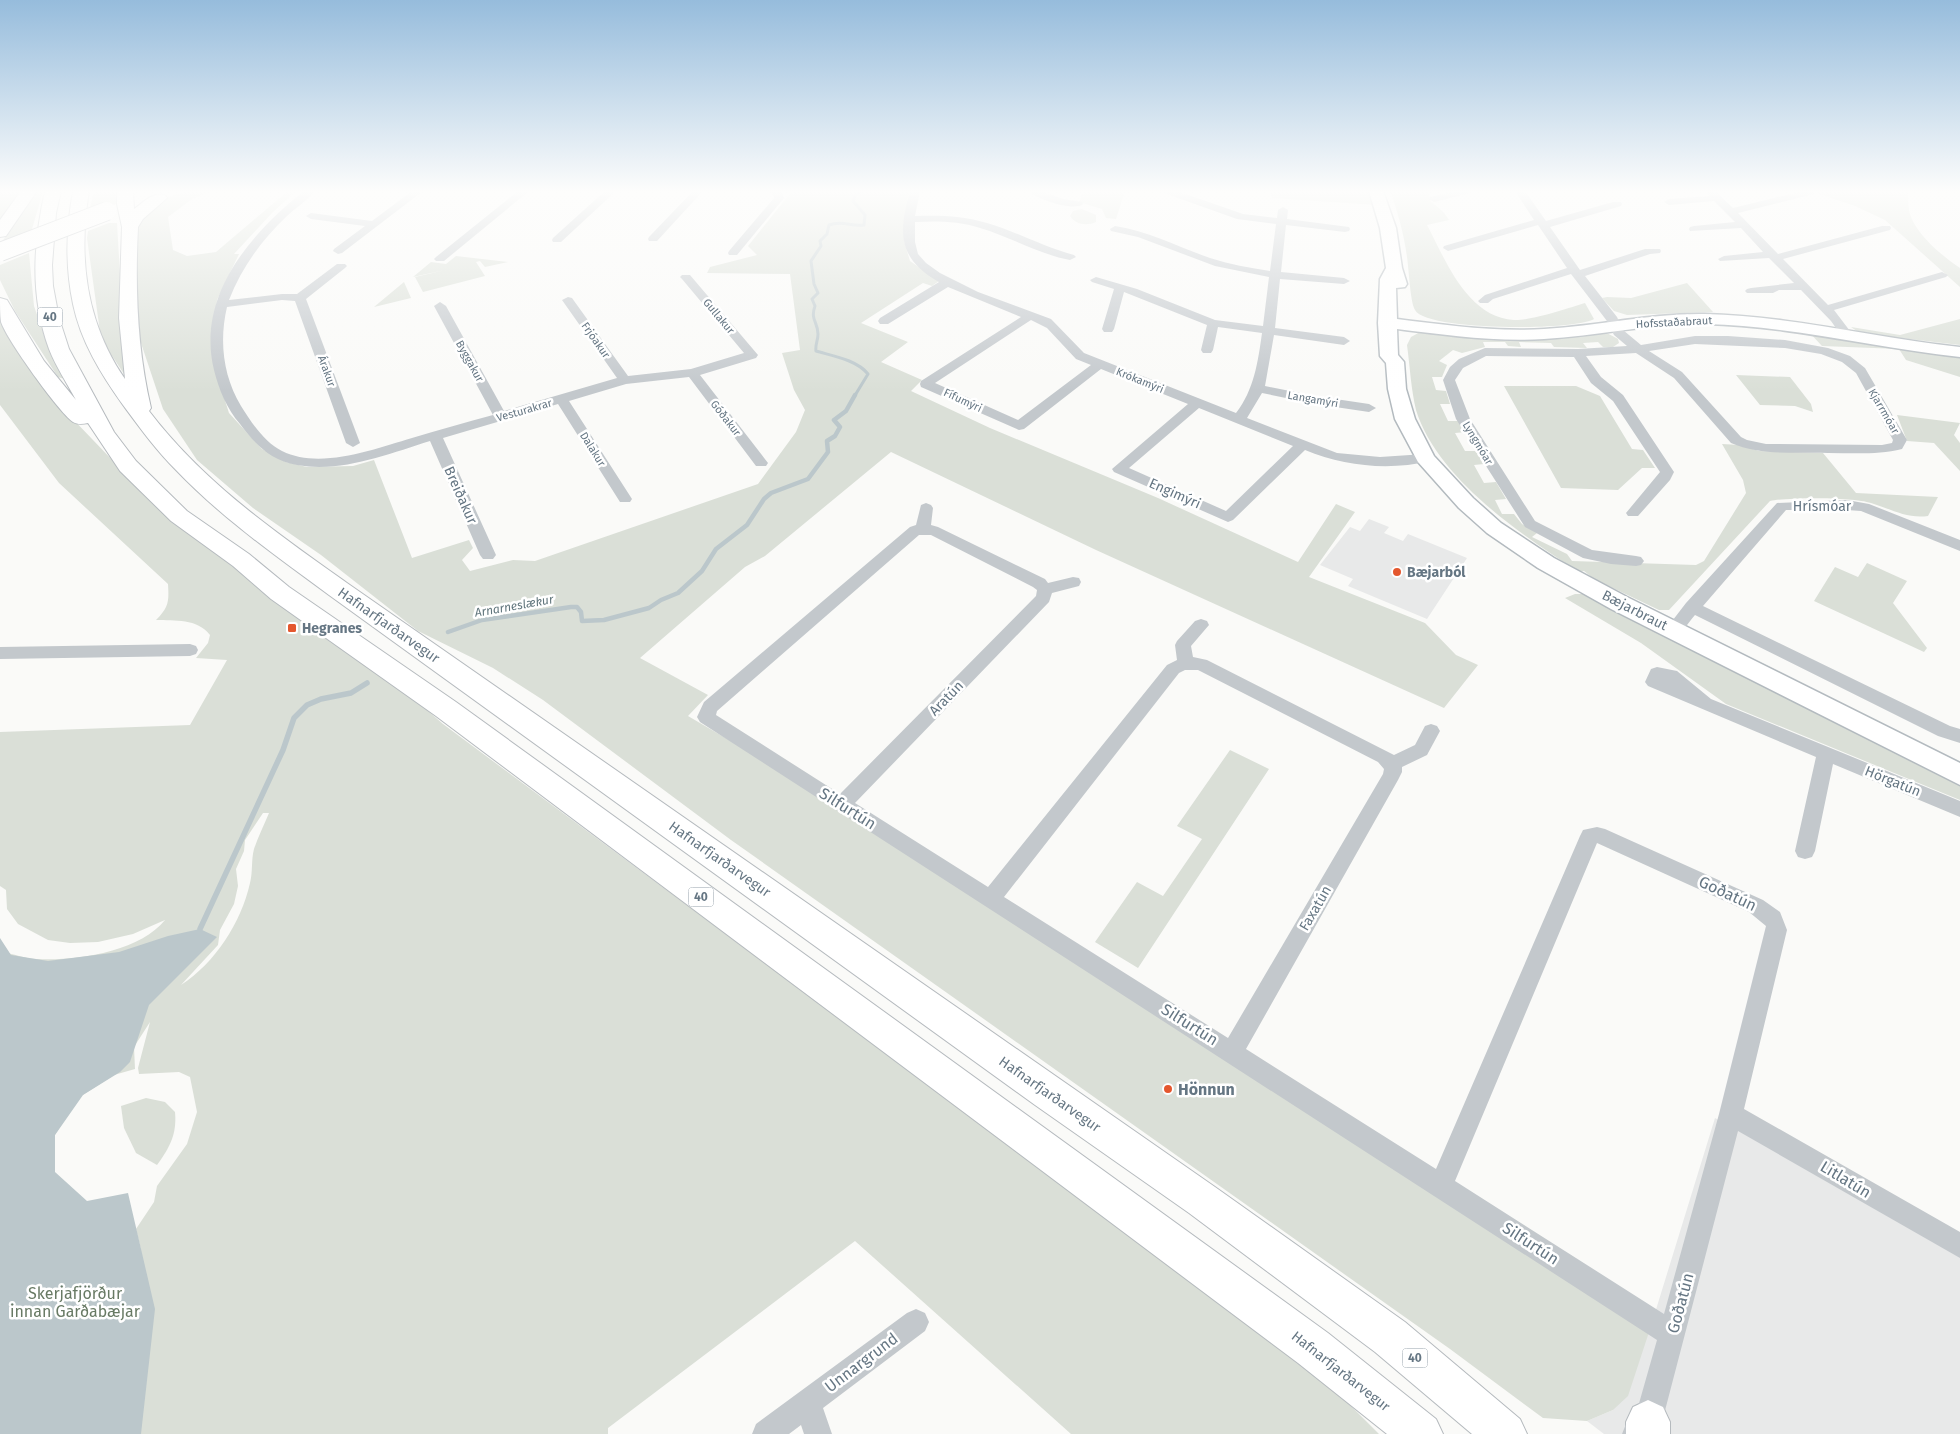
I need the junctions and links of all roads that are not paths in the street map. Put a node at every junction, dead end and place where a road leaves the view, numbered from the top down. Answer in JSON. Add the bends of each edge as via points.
{"nodes":[{"id":1,"x":44,"y":258,"type":"edge"},
{"id":2,"x":74,"y":258,"type":"edge"},
{"id":3,"x":127,"y":258,"type":"edge"},
{"id":4,"x":245,"y":258,"type":"edge"},
{"id":5,"x":915,"y":258,"type":"edge"},
{"id":6,"x":1202,"y":258,"type":"edge"},
{"id":7,"x":1278,"y":258,"type":"edge"},
{"id":8,"x":1392,"y":258,"type":"edge"},
{"id":9,"x":1567,"y":258,"type":"edge"},
{"id":10,"x":1629,"y":258,"type":"edge"},
{"id":11,"x":1775,"y":258,"type":"edge"},
{"id":12,"x":341,"y":266,"type":"dead end"},
{"id":13,"x":1576,"y":271,"type":"junction"},
{"id":14,"x":1276,"y":274,"type":"junction"},
{"id":15,"x":1942,"y":275,"type":"dead end"},
{"id":16,"x":686,"y":277,"type":"dead end"},
{"id":17,"x":1096,"y":280,"type":"dead end"},
{"id":18,"x":1344,"y":281,"type":"dead end"},
{"id":19,"x":947,"y":282,"type":"junction"},
{"id":20,"x":1803,"y":286,"type":"junction"},
{"id":21,"x":1120,"y":287,"type":"junction"},
{"id":22,"x":1751,"y":291,"type":"dead end"},
{"id":23,"x":300,"y":298,"type":"junction"},
{"id":24,"x":568,"y":300,"type":"dead end"},
{"id":25,"x":1484,"y":300,"type":"dead end"},
{"id":26,"x":0,"y":304,"type":"edge"},
{"id":27,"x":222,"y":304,"type":"junction"},
{"id":28,"x":440,"y":306,"type":"dead end"},
{"id":29,"x":1826,"y":309,"type":"junction"},
{"id":30,"x":1030,"y":316,"type":"junction"},
{"id":31,"x":884,"y":321,"type":"dead end"},
{"id":32,"x":1213,"y":323,"type":"junction"},
{"id":33,"x":1393,"y":324,"type":"junction"},
{"id":34,"x":1614,"y":326,"type":"junction"},
{"id":35,"x":1108,"y":329,"type":"dead end"},
{"id":36,"x":1268,"y":331,"type":"junction"},
{"id":37,"x":1847,"y":335,"type":"junction"},
{"id":38,"x":1344,"y":341,"type":"dead end"},
{"id":39,"x":1638,"y":349,"type":"junction"},
{"id":40,"x":1207,"y":350,"type":"dead end"},
{"id":41,"x":1960,"y":352,"type":"edge"},
{"id":42,"x":1578,"y":353,"type":"junction"},
{"id":43,"x":752,"y":355,"type":"joint"},
{"id":44,"x":1100,"y":364,"type":"junction"},
{"id":45,"x":692,"y":374,"type":"junction"},
{"id":46,"x":624,"y":380,"type":"junction"},
{"id":47,"x":1258,"y":388,"type":"junction"},
{"id":48,"x":561,"y":399,"type":"junction"},
{"id":49,"x":1197,"y":403,"type":"junction"},
{"id":50,"x":1369,"y":408,"type":"dead end"},
{"id":51,"x":500,"y":416,"type":"junction"},
{"id":52,"x":144,"y":419,"type":"junction"},
{"id":53,"x":1239,"y":419,"type":"junction"},
{"id":54,"x":104,"y":433,"type":"junction"},
{"id":55,"x":435,"y":436,"type":"junction"},
{"id":56,"x":353,"y":443,"type":"dead end"},
{"id":57,"x":1302,"y":445,"type":"junction"},
{"id":58,"x":1425,"y":458,"type":"junction"},
{"id":59,"x":761,"y":463,"type":"dead end"},
{"id":60,"x":625,"y":499,"type":"dead end"},
{"id":61,"x":926,"y":508,"type":"dead end"},
{"id":62,"x":1633,"y":514,"type":"dead end"},
{"id":63,"x":923,"y":529,"type":"junction"},
{"id":64,"x":1960,"y":546,"type":"edge"},
{"id":65,"x":488,"y":555,"type":"dead end"},
{"id":66,"x":1636,"y":561,"type":"dead end"},
{"id":67,"x":1073,"y":582,"type":"dead end"},
{"id":68,"x":1045,"y":589,"type":"junction"},
{"id":69,"x":1692,"y":607,"type":"junction"},
{"id":70,"x":1201,"y":625,"type":"dead end"},
{"id":71,"x":1674,"y":630,"type":"junction"},
{"id":72,"x":190,"y":650,"type":"dead end"},
{"id":73,"x":0,"y":653,"type":"edge"},
{"id":74,"x":1186,"y":663,"type":"junction"},
{"id":75,"x":1704,"y":703,"type":"dead end"},
{"id":76,"x":1431,"y":731,"type":"dead end"},
{"id":77,"x":1960,"y":736,"type":"edge"},
{"id":78,"x":1826,"y":753,"type":"junction"},
{"id":79,"x":1392,"y":764,"type":"junction"},
{"id":80,"x":1960,"y":775,"type":"edge"},
{"id":81,"x":842,"y":804,"type":"junction"},
{"id":82,"x":1960,"y":809,"type":"edge"},
{"id":83,"x":1805,"y":851,"type":"dead end"},
{"id":84,"x":991,"y":898,"type":"junction"},
{"id":85,"x":1233,"y":1051,"type":"junction"},
{"id":86,"x":1730,"y":1114,"type":"junction"},
{"id":87,"x":1442,"y":1186,"type":"junction"},
{"id":88,"x":1960,"y":1246,"type":"edge"},
{"id":89,"x":916,"y":1322,"type":"dead end"},
{"id":90,"x":1672,"y":1334,"type":"junction"},
{"id":91,"x":807,"y":1403,"type":"junction"},
{"id":92,"x":1644,"y":1430,"type":"edge"},
{"id":93,"x":766,"y":1434,"type":"edge"},
{"id":94,"x":818,"y":1434,"type":"edge"},
{"id":95,"x":1421,"y":1434,"type":"edge"},
{"id":96,"x":1505,"y":1434,"type":"edge"}],
"edges":[{"from":1,"to":54,"type":"main road","name":"Hafnarfjarðarvegur","number":"40","via":[[50,318],[63,358]]},
{"from":2,"to":52,"type":"main road","name":"Hafnarfjarðarvegur","number":"40","via":[[87,326],[109,371]]},
{"from":3,"to":52,"type":"main road","via":[[129,340],[134,380]]},
{"from":4,"to":27,"type":"street","name":"Vesturakrar","via":[[230,282]]},
{"from":5,"to":19,"type":"street","name":"Krókamýri","via":[[927,271]]},
{"from":6,"to":14,"type":"street","via":[[1220,265]]},
{"from":7,"to":14,"type":"street"},
{"from":8,"to":33,"type":"street","name":"Bæjarbraut","via":[[1400,280]]},
{"from":9,"to":13,"type":"street","name":"Kjarrmóar"},
{"from":10,"to":13,"type":"street","via":[[1589,272]]},
{"from":11,"to":20,"type":"street"},
{"from":12,"to":23,"type":"street"},
{"from":13,"to":25,"type":"street"},
{"from":13,"to":34,"type":"street","name":"Kjarrmóar","via":[[1613,320]]},
{"from":14,"to":18,"type":"street"},
{"from":14,"to":36,"type":"street"},
{"from":15,"to":29,"type":"street"},
{"from":16,"to":43,"type":"street","name":"Gullakur"},
{"from":17,"to":21,"type":"street"},
{"from":19,"to":30,"type":"street","name":"Krókamýri"},
{"from":19,"to":31,"type":"street"},
{"from":20,"to":22,"type":"street"},
{"from":20,"to":29,"type":"street"},
{"from":21,"to":32,"type":"street"},
{"from":21,"to":35,"type":"street"},
{"from":23,"to":27,"type":"street"},
{"from":23,"to":56,"type":"street","name":"Árakur"},
{"from":24,"to":46,"type":"street","name":"Frjóakur"},
{"from":26,"to":54,"type":"main road","via":[[42,370],[80,418]]},
{"from":27,"to":55,"type":"street","name":"Vesturakrar","via":[[215,339],[223,385],[243,422],[278,454],[296,460],[322,462],[355,459]]},
{"from":28,"to":51,"type":"street","name":"Byggakur"},
{"from":29,"to":37,"type":"street"},
{"from":30,"to":44,"type":"street","name":"Krókamýri","via":[[1051,325],[1076,353]]},
{"from":30,"to":44,"type":"street","name":"Fífumýri","via":[[926,384],[1019,426]]},
{"from":32,"to":36,"type":"street"},
{"from":32,"to":40,"type":"street"},
{"from":33,"to":34,"type":"street","name":"Hofsstaðabraut","via":[[1523,335]]},
{"from":33,"to":58,"type":"street","name":"Bæjarbraut","via":[[1389,356],[1395,362],[1404,419]]},
{"from":34,"to":37,"type":"street","name":"Hofsstaðabraut","via":[[1688,319],[1734,320]]},
{"from":34,"to":39,"type":"street","name":"Kjarrmóar"},
{"from":36,"to":38,"type":"street"},
{"from":36,"to":47,"type":"street"},
{"from":37,"to":41,"type":"street","name":"Hofsstaðabraut"},
{"from":39,"to":39,"type":"street","name":"Kjarrmóar","via":[[1678,375],[1743,443],[1766,448],[1882,449],[1897,446],[1900,440],[1861,371],[1830,352],[1785,344],[1728,340],[1695,340]]},
{"from":39,"to":42,"type":"street","name":"Lyngmóar"},
{"from":42,"to":62,"type":"street","via":[[1596,380],[1618,398],[1667,472]]},
{"from":42,"to":66,"type":"street","name":"Lyngmóar","via":[[1480,353],[1459,366],[1449,380],[1463,419],[1530,524],[1588,554]]},
{"from":43,"to":45,"type":"street","name":"Vesturakrar"},
{"from":44,"to":49,"type":"street","name":"Krókamýri"},
{"from":45,"to":46,"type":"street","name":"Vesturakrar"},
{"from":45,"to":59,"type":"street","name":"Góðakur"},
{"from":46,"to":48,"type":"street","name":"Vesturakrar"},
{"from":47,"to":50,"type":"street","name":"Langamýri"},
{"from":47,"to":53,"type":"street"},
{"from":48,"to":51,"type":"street","name":"Vesturakrar"},
{"from":48,"to":60,"type":"street","name":"Dalakur"},
{"from":49,"to":53,"type":"street","name":"Krókamýri"},
{"from":49,"to":57,"type":"street","name":"Engimýri","via":[[1120,469],[1228,517]]},
{"from":51,"to":55,"type":"street","name":"Vesturakrar"},
{"from":52,"to":96,"type":"main road","name":"Hafnarfjarðarvegur","number":"40","via":[[192,475],[289,554],[1202,1200],[1390,1337]]},
{"from":53,"to":57,"type":"street","name":"Krókamýri"},
{"from":54,"to":95,"type":"main road","name":"Hafnarfjarðarvegur","number":"40","via":[[128,466],[179,516],[241,560],[280,593],[431,698],[1265,1312]]},
{"from":55,"to":65,"type":"street","name":"Breiðakur"},
{"from":57,"to":58,"type":"street","name":"Krókamýri","via":[[1334,457],[1361,461]]},
{"from":58,"to":71,"type":"street","name":"Bæjarbraut","via":[[1479,515],[1513,542],[1585,585]]},
{"from":61,"to":63,"type":"street"},
{"from":63,"to":68,"type":"street","via":[[933,530]]},
{"from":63,"to":81,"type":"street","name":"Silfurtún","via":[[915,530],[710,707],[706,717]]},
{"from":64,"to":69,"type":"street","name":"Hrísmóar","via":[[1864,507],[1788,505],[1778,508]]},
{"from":67,"to":68,"type":"street"},
{"from":68,"to":81,"type":"street","name":"Aratún","via":[[1043,598]]},
{"from":69,"to":71,"type":"street","name":"Hrísmóar"},
{"from":69,"to":77,"type":"street"},
{"from":70,"to":74,"type":"street","via":[[1183,645]]},
{"from":71,"to":80,"type":"street","name":"Bæjarbraut"},
{"from":72,"to":73,"type":"street"},
{"from":74,"to":79,"type":"street","via":[[1201,664],[1378,753]]},
{"from":74,"to":84,"type":"street","via":[[1173,669]]},
{"from":75,"to":78,"type":"street","name":"Hörgatún"},
{"from":76,"to":79,"type":"street","via":[[1421,750]]},
{"from":78,"to":82,"type":"street","name":"Hörgatún"},
{"from":78,"to":83,"type":"street"},
{"from":79,"to":85,"type":"street","name":"Faxatún","via":[[1394,772]]},
{"from":81,"to":84,"type":"street","name":"Silfurtún"},
{"from":84,"to":85,"type":"street","name":"Silfurtún"},
{"from":85,"to":87,"type":"street","name":"Silfurtún"},
{"from":86,"to":87,"type":"street","name":"Goðatún","via":[[1777,930],[1775,921],[1756,906],[1605,837],[1594,835],[1586,841]]},
{"from":86,"to":88,"type":"street","name":"Litlatún"},
{"from":86,"to":90,"type":"street","name":"Goðatún"},
{"from":87,"to":90,"type":"street","name":"Silfurtún"},
{"from":89,"to":91,"type":"street","name":"Unnargrund"},
{"from":90,"to":92,"type":"street","name":"Goðatún"},
{"from":91,"to":93,"type":"street","name":"Unnargrund"},
{"from":91,"to":94,"type":"street"}]}
